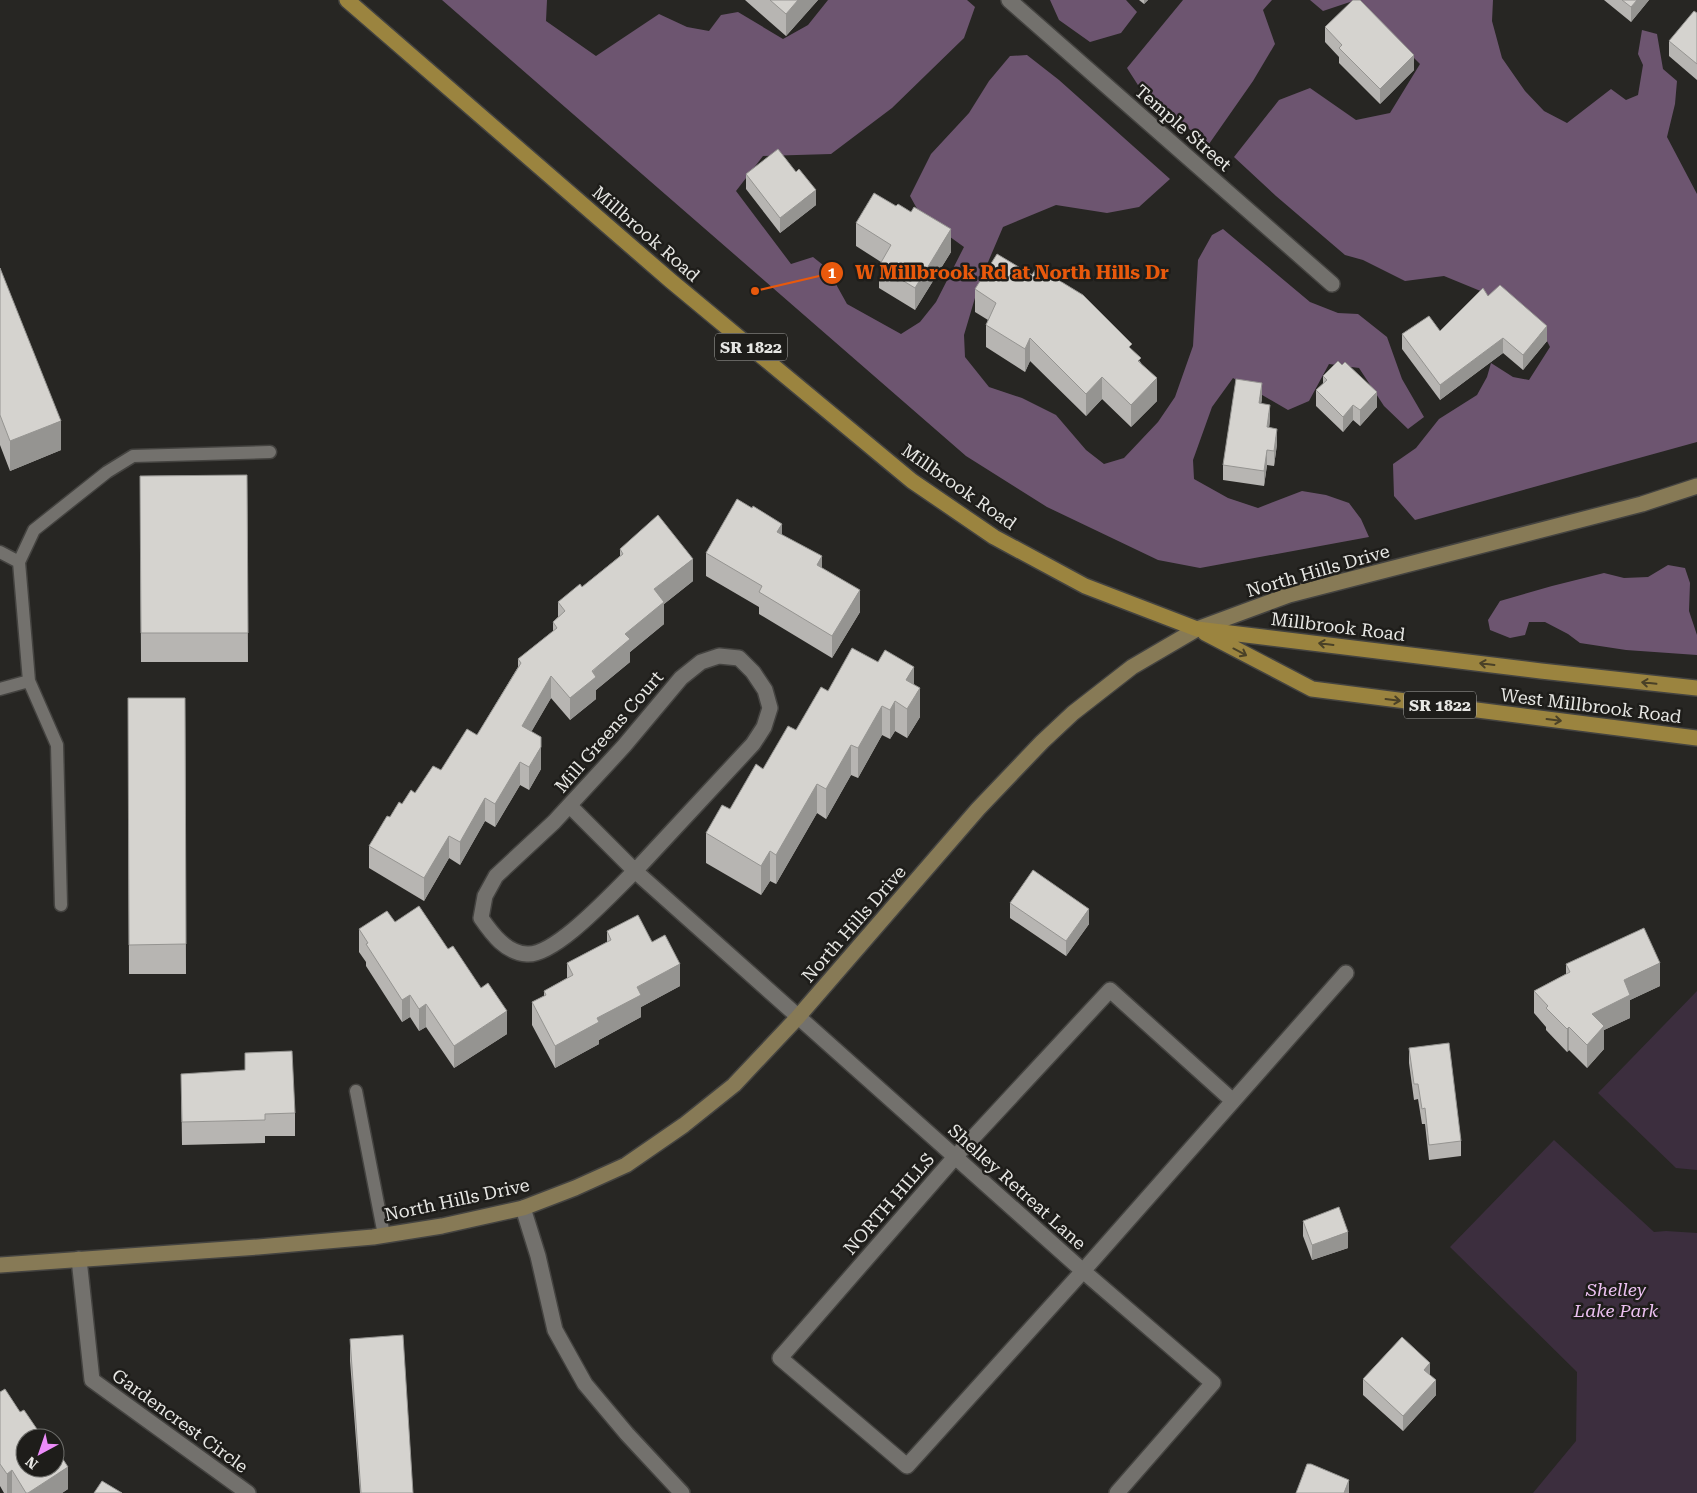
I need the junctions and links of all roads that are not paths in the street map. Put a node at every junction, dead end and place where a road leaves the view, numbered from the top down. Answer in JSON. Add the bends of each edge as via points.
{"nodes":[{"id":1,"x":347,"y":0,"type":"edge"},
{"id":2,"x":1009,"y":0,"type":"edge"},
{"id":3,"x":1332,"y":284,"type":"dead end"},
{"id":4,"x":270,"y":452,"type":"dead end"},
{"id":5,"x":1697,"y":486,"type":"edge"},
{"id":6,"x":0,"y":552,"type":"edge"},
{"id":7,"x":19,"y":562,"type":"junction"},
{"id":8,"x":1197,"y":629,"type":"junction"},
{"id":9,"x":29,"y":681,"type":"junction"},
{"id":10,"x":1697,"y":688,"type":"edge"},
{"id":11,"x":0,"y":689,"type":"edge"},
{"id":12,"x":1697,"y":738,"type":"edge"},
{"id":13,"x":570,"y":806,"type":"junction"},
{"id":14,"x":634,"y":871,"type":"junction"},
{"id":15,"x":62,"y":905,"type":"dead end"},
{"id":16,"x":1346,"y":973,"type":"dead end"},
{"id":17,"x":798,"y":1017,"type":"junction"},
{"id":18,"x":356,"y":1091,"type":"dead end"},
{"id":19,"x":1233,"y":1101,"type":"junction"},
{"id":20,"x":955,"y":1157,"type":"junction"},
{"id":21,"x":523,"y":1208,"type":"junction"},
{"id":22,"x":384,"y":1235,"type":"junction"},
{"id":23,"x":79,"y":1259,"type":"junction"},
{"id":24,"x":0,"y":1265,"type":"edge"},
{"id":25,"x":1083,"y":1271,"type":"junction"},
{"id":26,"x":248,"y":1493,"type":"edge"},
{"id":27,"x":682,"y":1493,"type":"edge"},
{"id":28,"x":1117,"y":1493,"type":"edge"}],
"edges":[{"from":1,"to":8,"type":"main road","name":"Millbrook Road","number":"SR 1822","via":[[671,281],[912,481],[994,537],[1085,586]]},
{"from":2,"to":3,"type":"street","name":"Temple Street"},
{"from":4,"to":7,"type":"lane","via":[[132,456],[34,530]]},
{"from":5,"to":8,"type":"main road","name":"North Hills Drive","via":[[1642,504],[1288,596]]},
{"from":6,"to":7,"type":"lane"},
{"from":7,"to":9,"type":"lane"},
{"from":10,"to":8,"type":"main road","name":"Millbrook Road","number":"SR 1822","one_way":true},
{"from":8,"to":12,"type":"main road","name":"West Millbrook Road","number":"SR 1822","one_way":true,"via":[[1312,689]]},
{"from":8,"to":17,"type":"main road","name":"North Hills Drive","via":[[1126,672],[1042,742],[978,809]]},
{"from":9,"to":11,"type":"lane"},
{"from":9,"to":15,"type":"lane","via":[[57,745]]},
{"from":13,"to":14,"type":"street"},
{"from":13,"to":14,"type":"street","name":"Mill Greens Court","via":[[496,876],[485,896],[481,918],[493,936],[511,950],[529,954],[552,946],[583,922]]},
{"from":13,"to":14,"type":"street","name":"Mill Greens Court","via":[[681,678],[701,662],[719,656],[738,658],[754,672],[765,690],[770,708],[764,727],[753,744]]},
{"from":14,"to":17,"type":"street"},
{"from":16,"to":19,"type":"street"},
{"from":17,"to":20,"type":"street","name":"Shelley Retreat Lane"},
{"from":17,"to":21,"type":"main road","name":"North Hills Drive","via":[[734,1085],[684,1125],[626,1165]]},
{"from":18,"to":22,"type":"lane"},
{"from":19,"to":20,"type":"street","name":"NORTH HILLS","via":[[1110,990]]},
{"from":19,"to":25,"type":"street"},
{"from":20,"to":25,"type":"street","name":"Shelley Retreat Lane"},
{"from":20,"to":25,"type":"street","name":"NORTH HILLS","via":[[780,1358],[907,1466]]},
{"from":21,"to":22,"type":"main road","name":"North Hills Drive"},
{"from":21,"to":27,"type":"street","via":[[555,1330],[584,1384]]},
{"from":22,"to":23,"type":"main road","name":"North Hills Drive"},
{"from":23,"to":24,"type":"main road","name":"North Hills Drive"},
{"from":23,"to":26,"type":"street","name":"Gardencrest Circle","via":[[92,1380]]},
{"from":25,"to":28,"type":"street","name":"Shelley Retreat Lane","via":[[1213,1383]]}]}
